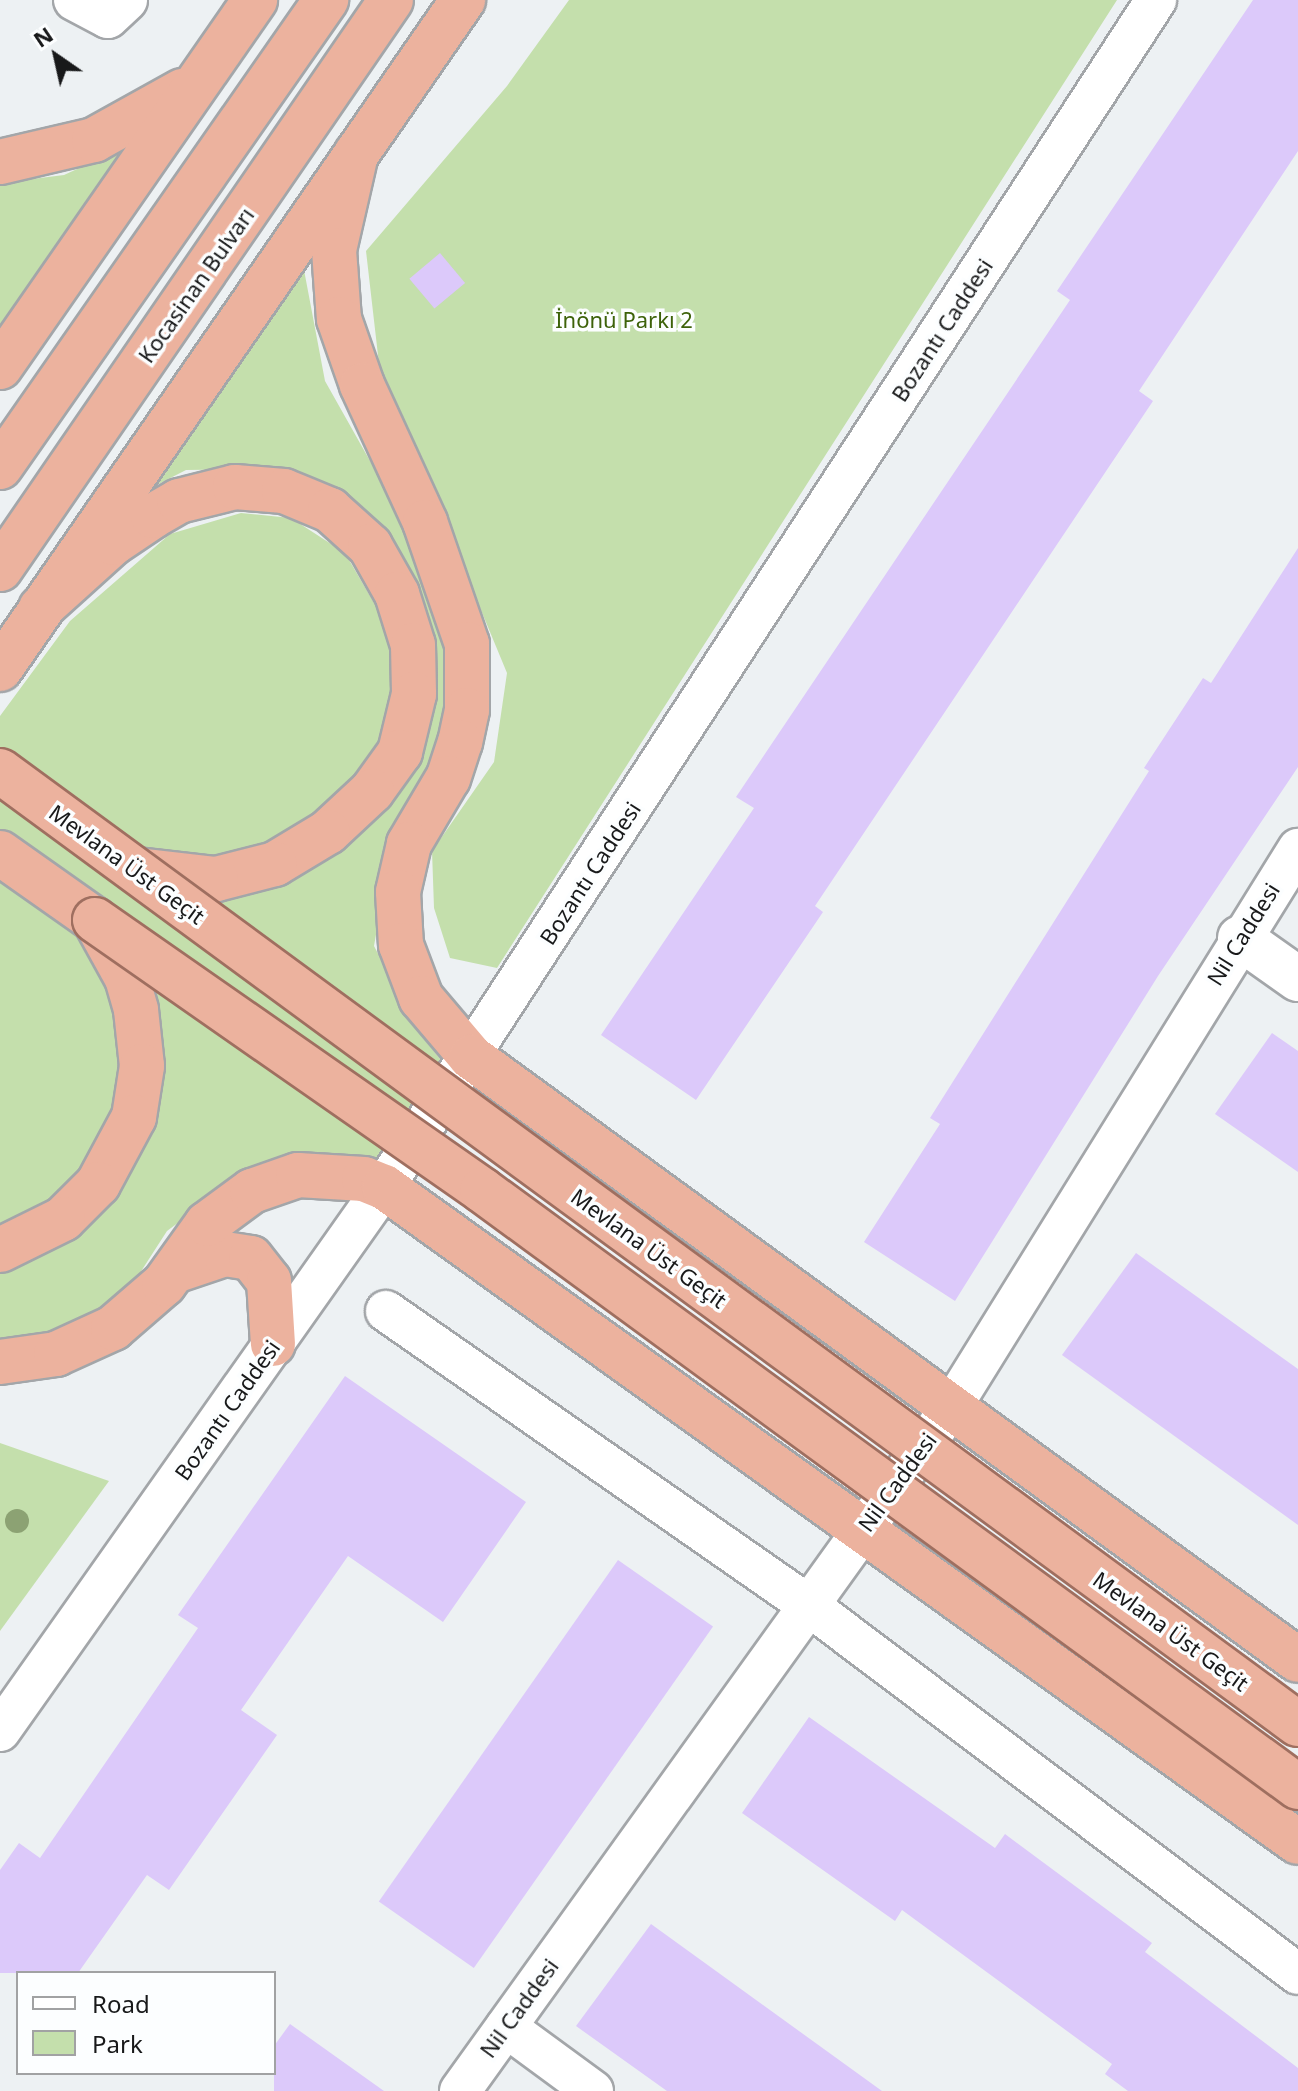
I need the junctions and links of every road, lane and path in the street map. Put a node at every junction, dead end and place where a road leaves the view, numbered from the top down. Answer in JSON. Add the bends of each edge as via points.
{"nodes":[{"id":1,"x":74,"y":0,"type":"edge"},
{"id":2,"x":127,"y":0,"type":"edge"},
{"id":3,"x":255,"y":0,"type":"edge"},
{"id":4,"x":326,"y":0,"type":"edge"},
{"id":5,"x":391,"y":0,"type":"edge"},
{"id":6,"x":463,"y":0,"type":"edge"},
{"id":7,"x":1156,"y":0,"type":"edge"},
{"id":8,"x":203,"y":75,"type":"junction"},
{"id":9,"x":356,"y":154,"type":"junction"},
{"id":10,"x":0,"y":162,"type":"edge"},
{"id":11,"x":0,"y":367,"type":"edge"},
{"id":12,"x":0,"y":467,"type":"edge"},
{"id":13,"x":0,"y":569,"type":"edge"},
{"id":14,"x":41,"y":608,"type":"junction"},
{"id":15,"x":0,"y":669,"type":"edge"},
{"id":16,"x":0,"y":771,"type":"edge"},
{"id":17,"x":1298,"y":849,"type":"edge"},
{"id":18,"x":0,"y":853,"type":"edge"},
{"id":19,"x":136,"y":870,"type":"junction"},
{"id":20,"x":95,"y":920,"type":"junction"},
{"id":21,"x":1240,"y":938,"type":"junction"},
{"id":22,"x":1298,"y":979,"type":"edge"},
{"id":23,"x":471,"y":1057,"type":"junction"},
{"id":24,"x":619,"y":1167,"type":"junction"},
{"id":25,"x":384,"y":1187,"type":"junction"},
{"id":26,"x":0,"y":1250,"type":"edge"},
{"id":27,"x":174,"y":1271,"type":"junction"},
{"id":28,"x":527,"y":1289,"type":"junction"},
{"id":29,"x":386,"y":1311,"type":"dead end"},
{"id":30,"x":273,"y":1344,"type":"junction"},
{"id":31,"x":0,"y":1362,"type":"edge"},
{"id":32,"x":952,"y":1406,"type":"junction"},
{"id":33,"x":1098,"y":1513,"type":"junction"},
{"id":34,"x":862,"y":1532,"type":"junction"},
{"id":35,"x":808,"y":1605,"type":"junction"},
{"id":36,"x":1014,"y":1640,"type":"junction"},
{"id":37,"x":1298,"y":1660,"type":"edge"},
{"id":38,"x":1298,"y":1724,"type":"edge"},
{"id":39,"x":0,"y":1731,"type":"edge"},
{"id":40,"x":1298,"y":1787,"type":"edge"},
{"id":41,"x":1298,"y":1842,"type":"edge"},
{"id":42,"x":1298,"y":1974,"type":"edge"},
{"id":43,"x":506,"y":2027,"type":"junction"},
{"id":44,"x":460,"y":2091,"type":"edge"},
{"id":45,"x":593,"y":2091,"type":"edge"}],
"edges":[{"from":1,"to":2,"type":"street","via":[[108,18]]},
{"from":3,"to":8,"type":"highway"},
{"from":4,"to":12,"type":"highway"},
{"from":5,"to":13,"type":"highway","name":"Kocasinan Bulvarı"},
{"from":6,"to":9,"type":"highway"},
{"from":7,"to":23,"type":"street","name":"Bozantı Caddesi"},
{"from":8,"to":10,"type":"highway","via":[[145,115],[94,140]]},
{"from":8,"to":11,"type":"highway"},
{"from":9,"to":14,"type":"highway"},
{"from":9,"to":23,"type":"highway","via":[[334,250],[339,319],[348,353],[456,603],[469,677],[460,742],[448,778],[409,844],[397,916],[409,972],[421,998]]},
{"from":14,"to":15,"type":"highway"},
{"from":14,"to":19,"type":"highway","via":[[113,543],[179,501],[208,491],[263,487],[305,499],[352,527],[385,568],[407,622],[415,670],[406,736],[391,768],[350,814],[304,849],[244,874],[189,880]]},
{"from":16,"to":19,"type":"highway","name":"Mevlana Üst Geçit","bridge":true},
{"from":17,"to":21,"type":"street","name":"Nil Caddesi"},
{"from":18,"to":20,"type":"highway"},
{"from":19,"to":38,"type":"highway","name":"Mevlana Üst Geçit","bridge":true},
{"from":20,"to":26,"type":"highway","via":[[117,958],[136,1010],[142,1066],[134,1117],[115,1160],[79,1205],[46,1230]]},
{"from":20,"to":40,"type":"highway","bridge":true,"via":[[482,1190]]},
{"from":21,"to":22,"type":"street"},
{"from":21,"to":32,"type":"street","name":"Nil Caddesi"},
{"from":23,"to":24,"type":"highway"},
{"from":23,"to":25,"type":"street","name":"Bozantı Caddesi"},
{"from":24,"to":28,"type":"highway","via":[[574,1150],[533,1151],[509,1165],[493,1191],[491,1221],[500,1253]]},
{"from":24,"to":32,"type":"highway"},
{"from":25,"to":27,"type":"highway","via":[[322,1173],[274,1182],[228,1206],[207,1224]]},
{"from":25,"to":28,"type":"highway"},
{"from":25,"to":30,"type":"street","name":"Bozantı Caddesi"},
{"from":27,"to":30,"type":"highway","via":[[225,1254],[251,1258],[269,1281]]},
{"from":27,"to":31,"type":"highway","via":[[137,1309],[85,1343],[56,1354]]},
{"from":28,"to":34,"type":"highway"},
{"from":29,"to":35,"type":"street"},
{"from":30,"to":39,"type":"street","name":"Bozantı Caddesi"},
{"from":32,"to":33,"type":"highway"},
{"from":32,"to":34,"type":"street","name":"Nil Caddesi"},
{"from":33,"to":36,"type":"highway","via":[[1049,1495],[1014,1500],[987,1517],[975,1534],[974,1568]]},
{"from":33,"to":37,"type":"highway"},
{"from":34,"to":35,"type":"street","name":"Nil Caddesi"},
{"from":34,"to":36,"type":"highway"},
{"from":35,"to":42,"type":"street"},
{"from":35,"to":43,"type":"street","name":"Nil Caddesi"},
{"from":36,"to":41,"type":"highway"},
{"from":43,"to":44,"type":"street","name":"Nil Caddesi"},
{"from":43,"to":45,"type":"street"}]}
